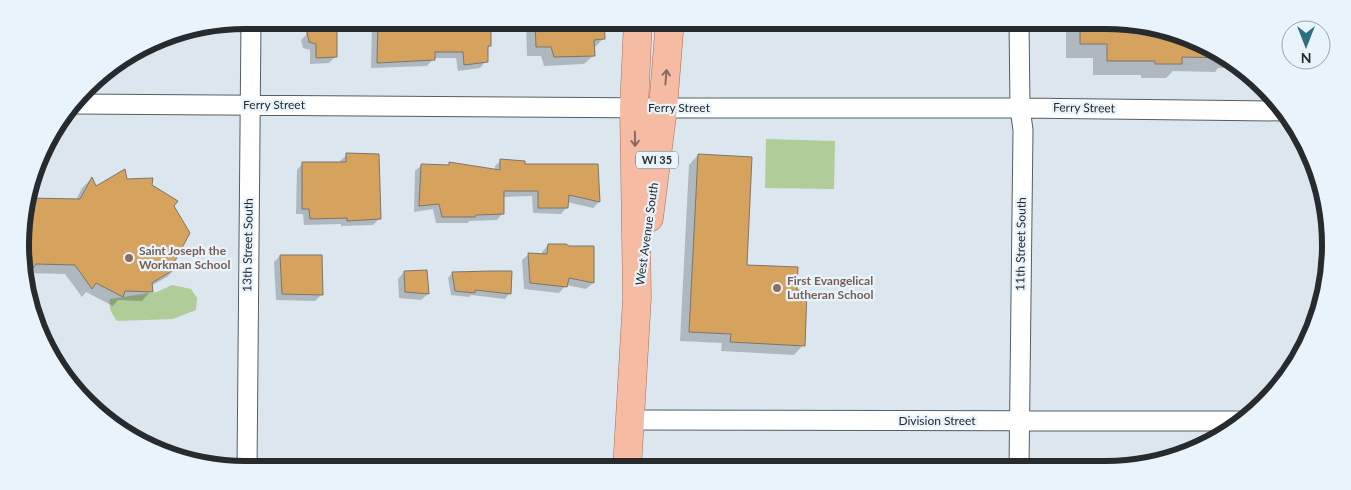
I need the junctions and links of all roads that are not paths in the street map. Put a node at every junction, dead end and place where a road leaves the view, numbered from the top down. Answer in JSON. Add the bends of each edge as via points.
{"nodes":[{"id":1,"x":251,"y":29,"type":"edge"},
{"id":2,"x":638,"y":29,"type":"edge"},
{"id":3,"x":669,"y":29,"type":"edge"},
{"id":4,"x":1019,"y":29,"type":"edge"},
{"id":5,"x":80,"y":104,"type":"edge"},
{"id":6,"x":250,"y":105,"type":"junction"},
{"id":7,"x":634,"y":108,"type":"junction"},
{"id":8,"x":663,"y":108,"type":"junction"},
{"id":9,"x":1020,"y":108,"type":"junction"},
{"id":10,"x":1276,"y":111,"type":"edge"},
{"id":11,"x":637,"y":298,"type":"junction"},
{"id":12,"x":630,"y":420,"type":"junction"},
{"id":13,"x":1018,"y":421,"type":"junction"},
{"id":14,"x":1232,"y":421,"type":"edge"},
{"id":15,"x":247,"y":461,"type":"edge"},
{"id":16,"x":627,"y":461,"type":"edge"},
{"id":17,"x":1018,"y":461,"type":"edge"}],
"edges":[{"from":1,"to":6,"type":"street","name":"13th Street South"},
{"from":2,"to":7,"type":"main road","name":"West Avenue South","number":"WI 35"},
{"from":8,"to":3,"type":"main road","name":"West Avenue South","number":"WI 35","one_way":true},
{"from":4,"to":9,"type":"street","name":"11th Street South"},
{"from":5,"to":6,"type":"street","name":"Ferry Street"},
{"from":6,"to":7,"type":"street","name":"Ferry Street"},
{"from":6,"to":15,"type":"street","name":"13th Street South"},
{"from":7,"to":8,"type":"street","name":"Ferry Street"},
{"from":7,"to":11,"type":"main road","name":"West Avenue South","number":"WI 35","one_way":true},
{"from":8,"to":9,"type":"street","name":"Ferry Street"},
{"from":8,"to":11,"type":"main road","name":"West Avenue South","number":"WI 35"},
{"from":9,"to":10,"type":"street","name":"Ferry Street"},
{"from":9,"to":13,"type":"street","name":"11th Street South","via":[[1023,130]]},
{"from":11,"to":12,"type":"main road","name":"West Avenue South","number":"WI 35"},
{"from":12,"to":13,"type":"street","name":"Division Street"},
{"from":12,"to":16,"type":"main road","name":"West Avenue South","number":"WI 35"},
{"from":13,"to":14,"type":"street","name":"Division Street"},
{"from":13,"to":17,"type":"street","name":"11th Street South"}]}
